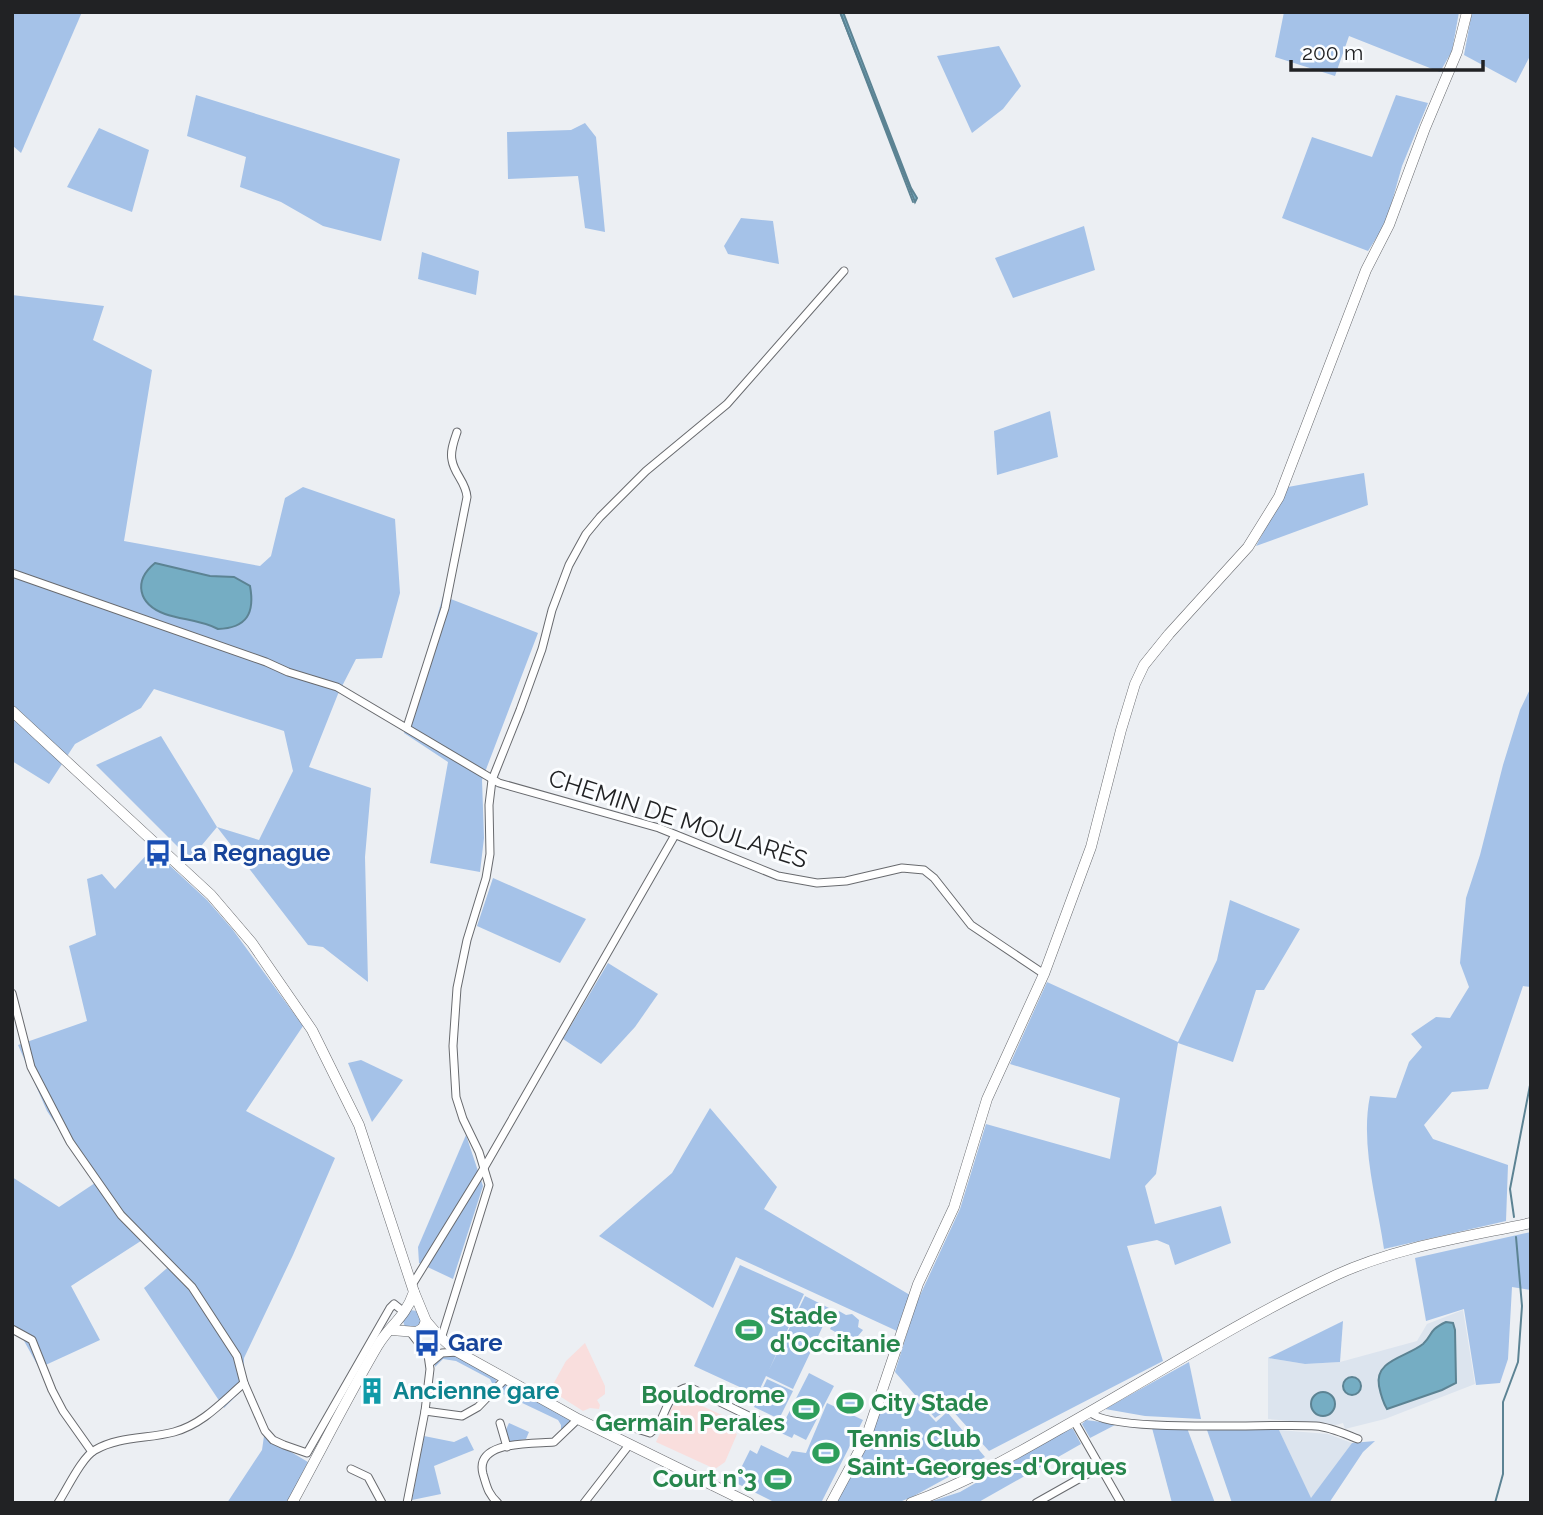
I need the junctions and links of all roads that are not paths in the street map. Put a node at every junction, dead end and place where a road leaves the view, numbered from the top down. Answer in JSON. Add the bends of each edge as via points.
{"nodes":[{"id":1,"x":1467,"y":12,"type":"edge"},
{"id":2,"x":844,"y":271,"type":"dead end"},
{"id":3,"x":457,"y":432,"type":"dead end"},
{"id":4,"x":12,"y":573,"type":"edge"},
{"id":5,"x":12,"y":711,"type":"edge"},
{"id":6,"x":407,"y":727,"type":"junction"},
{"id":7,"x":492,"y":780,"type":"junction"},
{"id":8,"x":675,"y":835,"type":"junction"},
{"id":9,"x":1044,"y":974,"type":"junction"},
{"id":10,"x":12,"y":993,"type":"edge"},
{"id":11,"x":484,"y":1168,"type":"junction"},
{"id":12,"x":1531,"y":1223,"type":"edge"},
{"id":13,"x":413,"y":1289,"type":"junction"},
{"id":14,"x":405,"y":1313,"type":"junction"},
{"id":15,"x":418,"y":1326,"type":"junction"},
{"id":16,"x":12,"y":1329,"type":"edge"},
{"id":17,"x":391,"y":1330,"type":"junction"},
{"id":18,"x":439,"y":1337,"type":"junction"},
{"id":19,"x":458,"y":1352,"type":"junction"},
{"id":20,"x":430,"y":1363,"type":"junction"},
{"id":21,"x":505,"y":1379,"type":"junction"},
{"id":22,"x":244,"y":1383,"type":"junction"},
{"id":23,"x":425,"y":1411,"type":"junction"},
{"id":24,"x":1090,"y":1412,"type":"junction"},
{"id":25,"x":578,"y":1419,"type":"junction"},
{"id":26,"x":757,"y":1420,"type":"dead end"},
{"id":27,"x":1074,"y":1421,"type":"junction"},
{"id":28,"x":499,"y":1423,"type":"dead end"},
{"id":29,"x":637,"y":1429,"type":"dead end"},
{"id":30,"x":1358,"y":1439,"type":"dead end"},
{"id":31,"x":629,"y":1445,"type":"junction"},
{"id":32,"x":507,"y":1447,"type":"junction"},
{"id":33,"x":92,"y":1452,"type":"junction"},
{"id":34,"x":1100,"y":1467,"type":"junction"},
{"id":35,"x":351,"y":1469,"type":"dead end"},
{"id":36,"x":58,"y":1503,"type":"edge"},
{"id":37,"x":292,"y":1503,"type":"edge"},
{"id":38,"x":382,"y":1503,"type":"edge"},
{"id":39,"x":407,"y":1503,"type":"edge"},
{"id":40,"x":498,"y":1503,"type":"edge"},
{"id":41,"x":584,"y":1503,"type":"edge"},
{"id":42,"x":749,"y":1503,"type":"edge"},
{"id":43,"x":831,"y":1503,"type":"edge"},
{"id":44,"x":911,"y":1503,"type":"edge"},
{"id":45,"x":1036,"y":1503,"type":"edge"},
{"id":46,"x":1121,"y":1503,"type":"edge"}],
"edges":[{"from":1,"to":9,"type":"street","via":[[1457,52],[1279,496],[1248,547],[1169,634],[1135,684],[1091,847]]},
{"from":2,"to":7,"type":"street","via":[[727,404],[646,471],[586,534],[569,565]]},
{"from":3,"to":6,"type":"street","via":[[452,458],[467,497],[445,608]]},
{"from":4,"to":6,"type":"street","name":"CHEMIN DE MOULARÈS","via":[[333,685]]},
{"from":5,"to":13,"type":"street","via":[[211,895],[252,943],[305,1019],[359,1125]]},
{"from":6,"to":7,"type":"street","name":"CHEMIN DE MOULARÈS"},
{"from":7,"to":8,"type":"street","name":"CHEMIN DE MOULARÈS"},
{"from":7,"to":11,"type":"street","via":[[486,878],[460,973],[453,1046],[458,1108]]},
{"from":8,"to":9,"type":"street","name":"CHEMIN DE MOULARÈS","via":[[778,876],[817,883],[902,868],[924,870],[971,925]]},
{"from":8,"to":11,"type":"street"},
{"from":9,"to":43,"type":"street","via":[[987,1099],[954,1207],[918,1284],[866,1438]]},
{"from":10,"to":22,"type":"street","via":[[31,1067],[70,1142],[121,1215],[192,1287],[237,1356]]},
{"from":11,"to":13,"type":"street"},
{"from":11,"to":18,"type":"street","via":[[489,1185]]},
{"from":12,"to":24,"type":"street","via":[[1381,1258],[1338,1275]]},
{"from":13,"to":14,"type":"street"},
{"from":13,"to":15,"type":"street"},
{"from":14,"to":15,"type":"street"},
{"from":14,"to":15,"type":"street","via":[[416,1308]]},
{"from":14,"to":17,"type":"street"},
{"from":14,"to":22,"type":"street","via":[[394,1304],[390,1308],[307,1453],[268,1434]]},
{"from":15,"to":17,"type":"street"},
{"from":15,"to":18,"type":"street"},
{"from":15,"to":20,"type":"street"},
{"from":16,"to":33,"type":"street","via":[[32,1340],[63,1411]]},
{"from":17,"to":37,"type":"street","via":[[373,1354]]},
{"from":18,"to":19,"type":"street"},
{"from":19,"to":20,"type":"street","via":[[442,1353]]},
{"from":19,"to":21,"type":"street"},
{"from":20,"to":23,"type":"street"},
{"from":21,"to":23,"type":"street","via":[[462,1416]]},
{"from":21,"to":25,"type":"street"},
{"from":22,"to":33,"type":"street","via":[[214,1411],[185,1428]]},
{"from":23,"to":39,"type":"street"},
{"from":24,"to":27,"type":"street"},
{"from":24,"to":30,"type":"street","via":[[1102,1420],[1149,1424],[1321,1427]]},
{"from":25,"to":31,"type":"street"},
{"from":25,"to":32,"type":"street","via":[[554,1442]]},
{"from":26,"to":29,"type":"street","via":[[689,1387],[671,1397],[653,1432]]},
{"from":27,"to":34,"type":"street"},
{"from":27,"to":44,"type":"street","via":[[960,1483]]},
{"from":28,"to":32,"type":"street"},
{"from":31,"to":41,"type":"street"},
{"from":31,"to":42,"type":"street"},
{"from":32,"to":40,"type":"street","via":[[482,1460],[488,1494]]},
{"from":33,"to":36,"type":"street"},
{"from":34,"to":45,"type":"street"},
{"from":34,"to":46,"type":"street"},
{"from":35,"to":38,"type":"street","via":[[368,1477]]}]}
